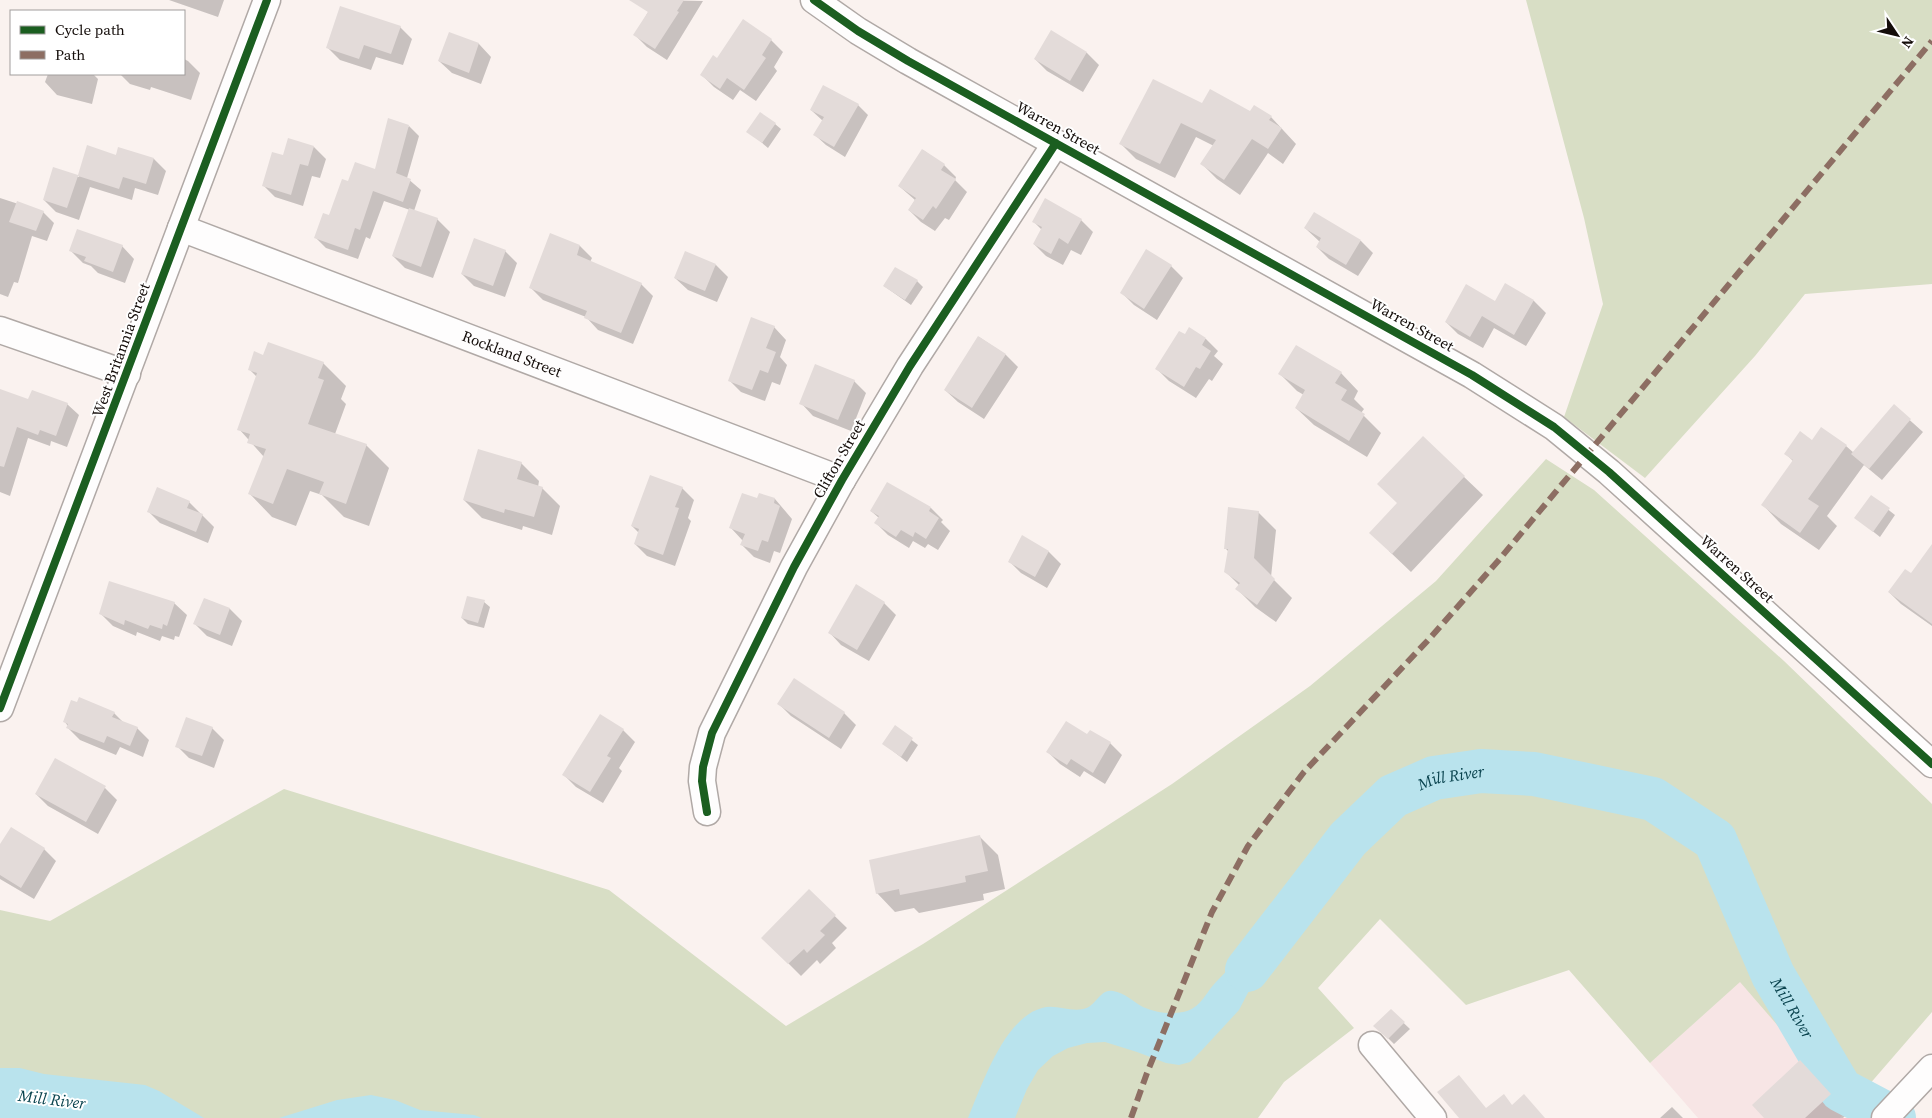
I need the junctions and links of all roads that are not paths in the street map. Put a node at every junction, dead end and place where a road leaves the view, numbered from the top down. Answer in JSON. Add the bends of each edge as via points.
{"nodes":[{"id":1,"x":267,"y":0,"type":"edge"},
{"id":2,"x":814,"y":0,"type":"edge"},
{"id":3,"x":1056,"y":143,"type":"junction"},
{"id":4,"x":181,"y":228,"type":"junction"},
{"id":5,"x":0,"y":330,"type":"edge"},
{"id":6,"x":127,"y":374,"type":"junction"},
{"id":7,"x":842,"y":480,"type":"junction"},
{"id":8,"x":0,"y":708,"type":"edge"},
{"id":9,"x":1932,"y":764,"type":"edge"},
{"id":10,"x":707,"y":812,"type":"dead end"},
{"id":11,"x":1372,"y":1045,"type":"dead end"},
{"id":12,"x":1932,"y":1068,"type":"edge"},
{"id":13,"x":1433,"y":1118,"type":"edge"},
{"id":14,"x":1884,"y":1118,"type":"edge"}],
"edges":[{"from":1,"to":4,"type":"street","name":"West Britannia Street"},
{"from":2,"to":3,"type":"street","name":"Warren Street","via":[[881,46]]},
{"from":3,"to":7,"type":"street","name":"Clifton Street","via":[[910,366]]},
{"from":3,"to":9,"type":"street","name":"Warren Street","via":[[1434,352],[1554,427],[1609,472]]},
{"from":4,"to":6,"type":"street","name":"West Britannia Street"},
{"from":4,"to":7,"type":"street","name":"Rockland Street"},
{"from":5,"to":6,"type":"street"},
{"from":6,"to":8,"type":"street","name":"West Britannia Street"},
{"from":7,"to":10,"type":"street","name":"Clifton Street","via":[[794,567],[715,725],[703,767],[703,796]]},
{"from":11,"to":13,"type":"street"},
{"from":12,"to":14,"type":"street"}]}
